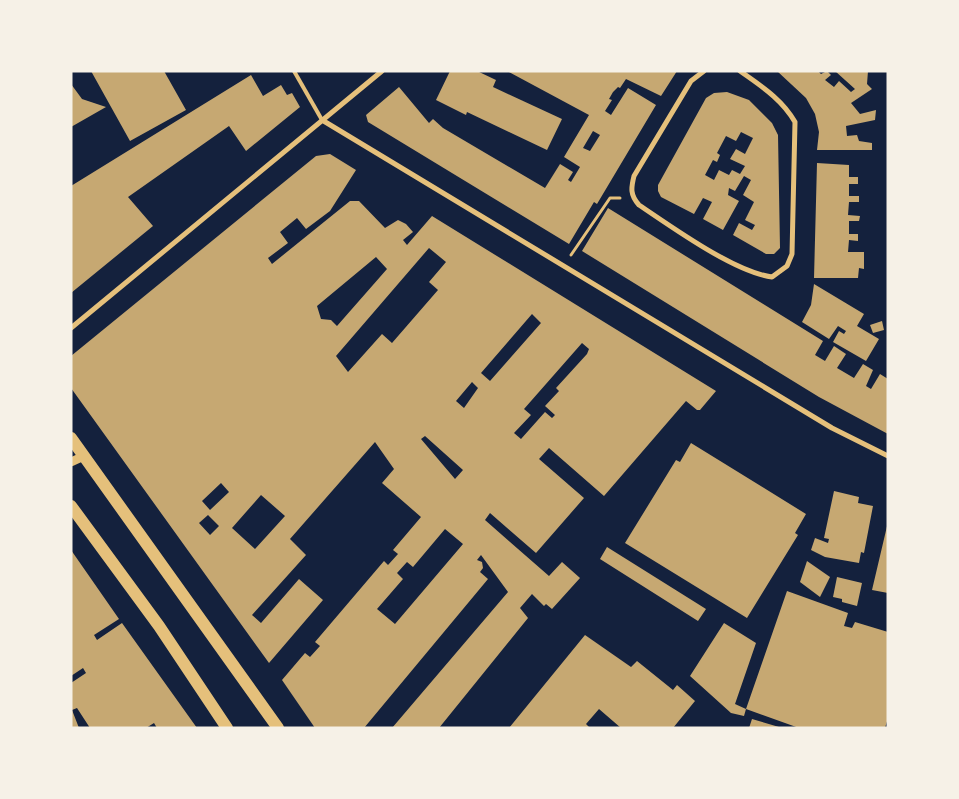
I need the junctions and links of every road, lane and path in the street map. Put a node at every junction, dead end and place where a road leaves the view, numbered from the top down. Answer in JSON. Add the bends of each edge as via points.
{"nodes":[{"id":1,"x":294,"y":71,"type":"edge"},
{"id":2,"x":382,"y":71,"type":"edge"},
{"id":3,"x":704,"y":71,"type":"edge"},
{"id":4,"x":740,"y":71,"type":"edge"},
{"id":5,"x":322,"y":120,"type":"junction"},
{"id":6,"x":632,"y":198,"type":"junction"},
{"id":7,"x":564,"y":266,"type":"junction"},
{"id":8,"x":71,"y":328,"type":"edge"},
{"id":9,"x":71,"y":438,"type":"edge"},
{"id":10,"x":84,"y":456,"type":"junction"},
{"id":11,"x":888,"y":456,"type":"edge"},
{"id":12,"x":71,"y":462,"type":"edge"},
{"id":13,"x":71,"y":506,"type":"edge"},
{"id":14,"x":227,"y":728,"type":"edge"},
{"id":15,"x":278,"y":728,"type":"edge"}],
"edges":[{"from":1,"to":5,"type":"lane"},
{"from":2,"to":5,"type":"street"},
{"from":3,"to":6,"type":"street","via":[[691,81],[634,176]]},
{"from":4,"to":6,"type":"street","via":[[768,91],[789,111],[795,122],[792,254],[787,266],[772,277],[759,275],[702,246]]},
{"from":5,"to":7,"type":"street"},
{"from":5,"to":8,"type":"street"},
{"from":6,"to":7,"type":"path","via":[[610,198]]},
{"from":7,"to":11,"type":"street","via":[[832,428]]},
{"from":9,"to":10,"type":"main road"},
{"from":10,"to":12,"type":"street"},
{"from":10,"to":15,"type":"main road"},
{"from":13,"to":14,"type":"main road","via":[[159,626]]}]}
